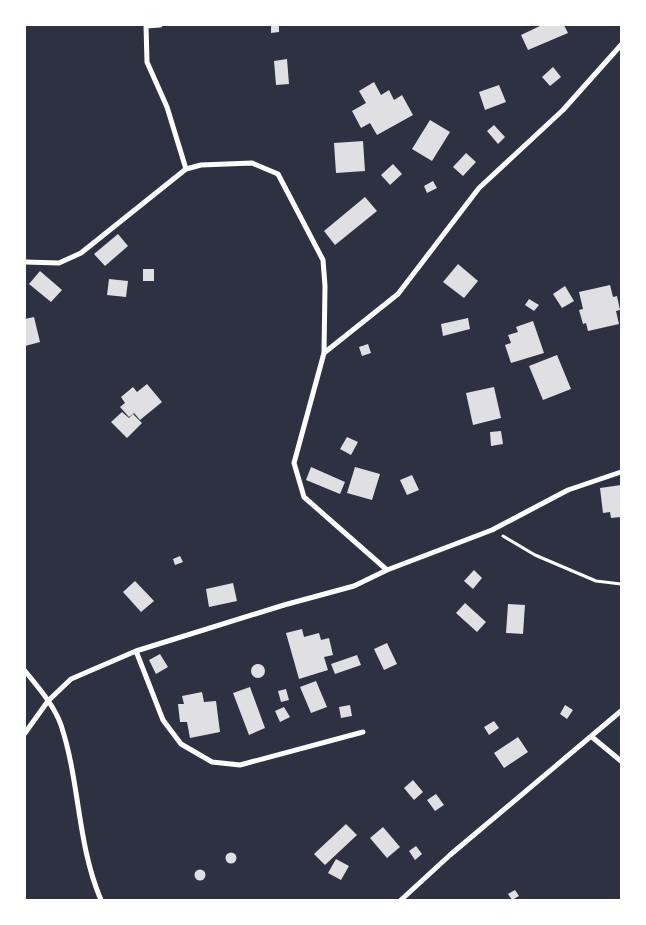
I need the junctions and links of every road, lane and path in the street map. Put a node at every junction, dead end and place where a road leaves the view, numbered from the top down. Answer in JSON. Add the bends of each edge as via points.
{"nodes":[{"id":1,"x":160,"y":25,"type":"edge"},
{"id":2,"x":146,"y":26,"type":"edge"},
{"id":3,"x":621,"y":45,"type":"edge"},
{"id":4,"x":186,"y":169,"type":"junction"},
{"id":5,"x":25,"y":262,"type":"edge"},
{"id":6,"x":324,"y":353,"type":"junction"},
{"id":7,"x":621,"y":472,"type":"edge"},
{"id":8,"x":492,"y":530,"type":"junction"},
{"id":9,"x":387,"y":570,"type":"junction"},
{"id":10,"x":621,"y":584,"type":"edge"},
{"id":11,"x":136,"y":651,"type":"junction"},
{"id":12,"x":25,"y":671,"type":"edge"},
{"id":13,"x":48,"y":701,"type":"junction"},
{"id":14,"x":621,"y":711,"type":"edge"},
{"id":15,"x":25,"y":732,"type":"edge"},
{"id":16,"x":363,"y":732,"type":"dead end"},
{"id":17,"x":592,"y":736,"type":"junction"},
{"id":18,"x":621,"y":760,"type":"edge"},
{"id":19,"x":101,"y":900,"type":"edge"},
{"id":20,"x":401,"y":900,"type":"edge"}],
"edges":[{"from":1,"to":2,"type":"street"},
{"from":2,"to":4,"type":"street","via":[[147,62],[168,107]]},
{"from":3,"to":6,"type":"street","via":[[563,110],[479,188],[398,294]]},
{"from":4,"to":5,"type":"street","via":[[81,253],[59,263]]},
{"from":4,"to":6,"type":"street","via":[[201,165],[252,163],[278,174],[323,260]]},
{"from":6,"to":9,"type":"street","via":[[294,463],[304,497]]},
{"from":7,"to":8,"type":"street","via":[[568,490]]},
{"from":8,"to":9,"type":"street"},
{"from":8,"to":10,"type":"path","via":[[535,554],[596,581]]},
{"from":9,"to":11,"type":"street","via":[[354,586]]},
{"from":11,"to":13,"type":"street","via":[[71,679]]},
{"from":11,"to":16,"type":"street","via":[[163,720],[181,744],[212,762],[240,765]]},
{"from":12,"to":13,"type":"street"},
{"from":13,"to":15,"type":"street"},
{"from":13,"to":19,"type":"street","via":[[60,723],[69,756],[80,829]]},
{"from":14,"to":17,"type":"street"},
{"from":17,"to":18,"type":"street"},
{"from":17,"to":20,"type":"street"}]}
